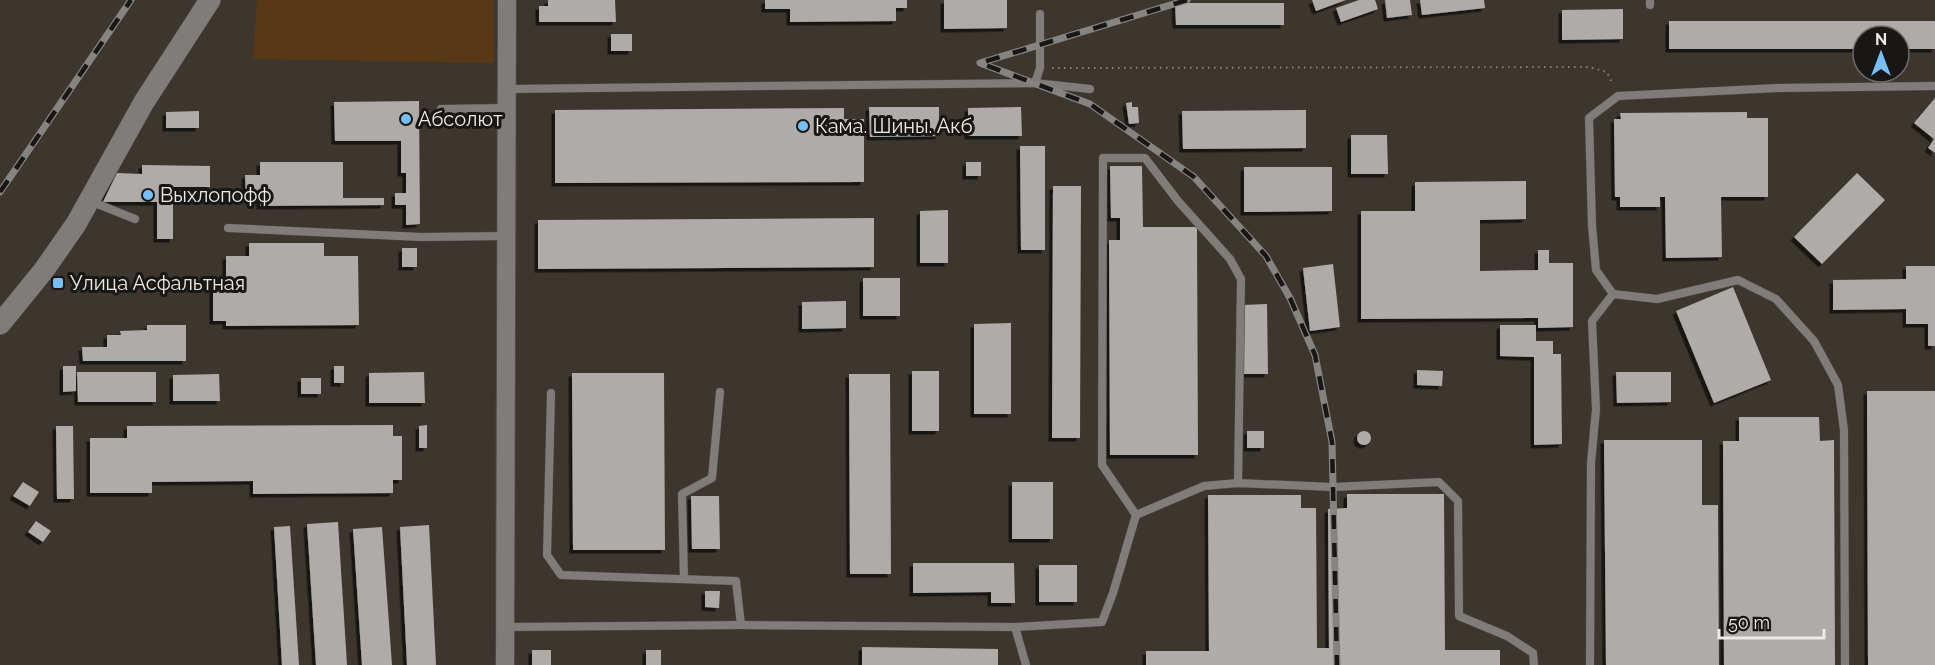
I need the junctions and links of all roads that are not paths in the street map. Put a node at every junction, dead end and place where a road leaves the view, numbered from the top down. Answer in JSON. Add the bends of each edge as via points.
{"nodes":[{"id":1,"x":210,"y":0,"type":"edge"},
{"id":2,"x":507,"y":0,"type":"edge"},
{"id":3,"x":1040,"y":14,"type":"dead end"},
{"id":4,"x":1035,"y":83,"type":"junction"},
{"id":5,"x":1935,"y":86,"type":"edge"},
{"id":6,"x":507,"y":89,"type":"junction"},
{"id":7,"x":1090,"y":89,"type":"dead end"},
{"id":8,"x":507,"y":108,"type":"junction"},
{"id":9,"x":441,"y":109,"type":"dead end"},
{"id":10,"x":89,"y":200,"type":"junction"},
{"id":11,"x":135,"y":219,"type":"dead end"},
{"id":12,"x":228,"y":228,"type":"dead end"},
{"id":13,"x":506,"y":236,"type":"junction"},
{"id":14,"x":1613,"y":294,"type":"junction"},
{"id":15,"x":0,"y":324,"type":"edge"},
{"id":16,"x":720,"y":392,"type":"dead end"},
{"id":17,"x":551,"y":393,"type":"dead end"},
{"id":18,"x":1238,"y":483,"type":"junction"},
{"id":19,"x":1136,"y":515,"type":"junction"},
{"id":20,"x":684,"y":579,"type":"junction"},
{"id":21,"x":741,"y":625,"type":"junction"},
{"id":22,"x":505,"y":627,"type":"junction"},
{"id":23,"x":1015,"y":627,"type":"junction"},
{"id":24,"x":505,"y":665,"type":"edge"},
{"id":25,"x":1026,"y":665,"type":"edge"},
{"id":26,"x":1534,"y":665,"type":"edge"},
{"id":27,"x":1590,"y":665,"type":"edge"},
{"id":28,"x":1845,"y":665,"type":"edge"}],
"edges":[{"from":1,"to":10,"type":"main road","via":[[144,102]]},
{"from":2,"to":6,"type":"street"},
{"from":3,"to":4,"type":"lane","via":[[1040,68]]},
{"from":4,"to":6,"type":"lane"},
{"from":4,"to":7,"type":"lane"},
{"from":5,"to":14,"type":"lane","via":[[1618,96],[1589,118],[1596,270]]},
{"from":6,"to":8,"type":"street"},
{"from":8,"to":9,"type":"lane"},
{"from":8,"to":13,"type":"street"},
{"from":10,"to":11,"type":"lane"},
{"from":10,"to":15,"type":"main road","via":[[44,270]]},
{"from":12,"to":13,"type":"lane","via":[[421,237]]},
{"from":13,"to":22,"type":"street"},
{"from":14,"to":27,"type":"lane","via":[[1592,321],[1596,409],[1591,463]]},
{"from":14,"to":28,"type":"lane","via":[[1657,299],[1738,280],[1776,299],[1814,341],[1838,385],[1844,430]]},
{"from":16,"to":20,"type":"lane","via":[[711,478],[682,494]]},
{"from":17,"to":20,"type":"lane","via":[[547,555],[561,575]]},
{"from":18,"to":19,"type":"lane","via":[[1204,486]]},
{"from":18,"to":19,"type":"lane","via":[[1241,279],[1230,259],[1144,158],[1102,158],[1102,465]]},
{"from":18,"to":26,"type":"lane","via":[[1333,487],[1439,482],[1458,501],[1459,616],[1507,636],[1533,653]]},
{"from":19,"to":23,"type":"lane","via":[[1102,622]]},
{"from":20,"to":21,"type":"lane","via":[[736,581]]},
{"from":21,"to":22,"type":"lane"},
{"from":21,"to":23,"type":"lane"},
{"from":22,"to":24,"type":"street"},
{"from":23,"to":25,"type":"lane"}]}
